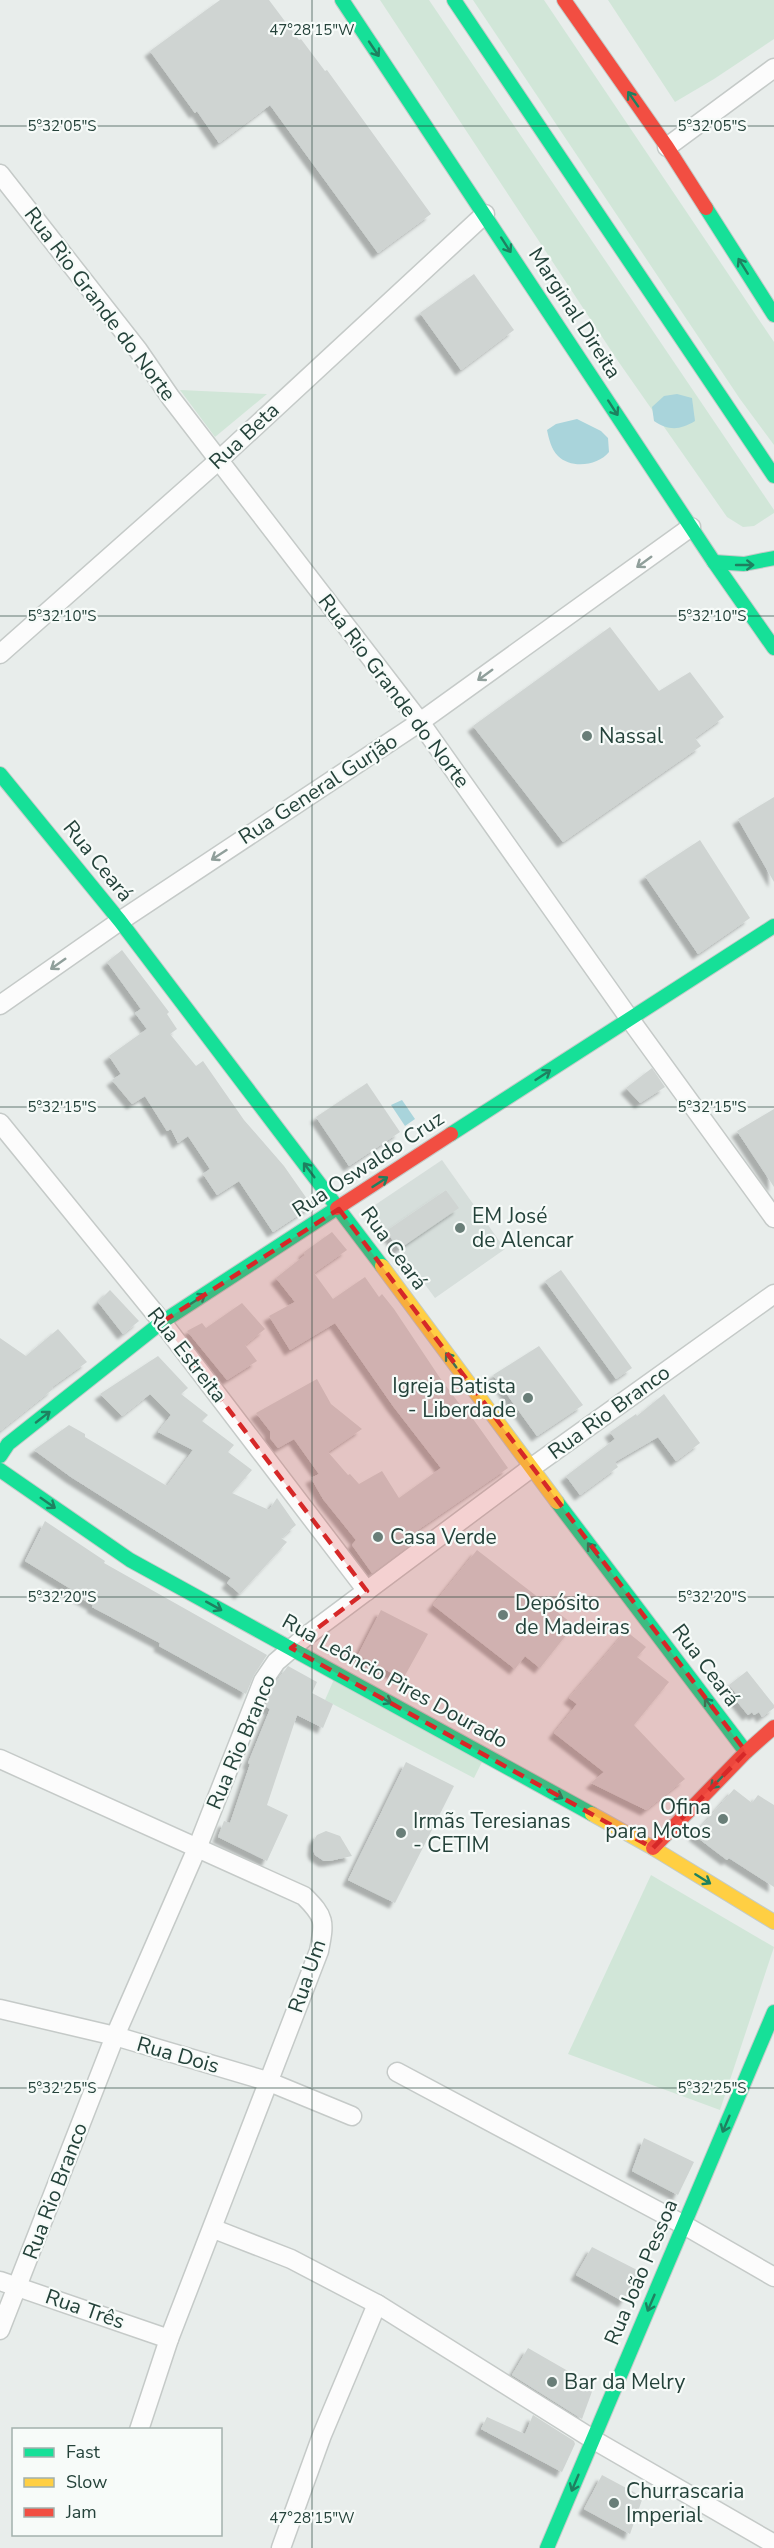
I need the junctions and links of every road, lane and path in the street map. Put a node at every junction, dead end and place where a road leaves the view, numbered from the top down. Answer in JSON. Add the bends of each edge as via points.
{"nodes":[{"id":1,"x":342,"y":0,"type":"edge"},
{"id":2,"x":454,"y":0,"type":"edge"},
{"id":3,"x":564,"y":0,"type":"edge"},
{"id":4,"x":774,"y":68,"type":"edge"},
{"id":5,"x":667,"y":147,"type":"junction"},
{"id":6,"x":0,"y":174,"type":"edge"},
{"id":7,"x":485,"y":214,"type":"junction"},
{"id":8,"x":774,"y":315,"type":"edge"},
{"id":9,"x":219,"y":460,"type":"junction"},
{"id":10,"x":774,"y":476,"type":"edge"},
{"id":11,"x":691,"y":527,"type":"junction"},
{"id":12,"x":774,"y":558,"type":"edge"},
{"id":13,"x":714,"y":562,"type":"junction"},
{"id":14,"x":774,"y":648,"type":"edge"},
{"id":15,"x":0,"y":654,"type":"edge"},
{"id":16,"x":420,"y":722,"type":"junction"},
{"id":17,"x":0,"y":774,"type":"edge"},
{"id":18,"x":120,"y":921,"type":"junction"},
{"id":19,"x":774,"y":926,"type":"edge"},
{"id":20,"x":0,"y":1005,"type":"edge"},
{"id":21,"x":629,"y":1018,"type":"junction"},
{"id":22,"x":0,"y":1123,"type":"edge"},
{"id":23,"x":339,"y":1209,"type":"junction"},
{"id":24,"x":774,"y":1218,"type":"edge"},
{"id":25,"x":774,"y":1294,"type":"edge"},
{"id":26,"x":162,"y":1322,"type":"junction"},
{"id":27,"x":0,"y":1456,"type":"edge"},
{"id":28,"x":531,"y":1468,"type":"junction"},
{"id":29,"x":0,"y":1470,"type":"edge"},
{"id":30,"x":367,"y":1591,"type":"junction"},
{"id":31,"x":291,"y":1648,"type":"junction"},
{"id":32,"x":774,"y":1727,"type":"edge"},
{"id":33,"x":746,"y":1752,"type":"junction"},
{"id":34,"x":0,"y":1759,"type":"edge"},
{"id":35,"x":198,"y":1846,"type":"junction"},
{"id":36,"x":653,"y":1848,"type":"junction"},
{"id":37,"x":773,"y":1922,"type":"edge"},
{"id":38,"x":0,"y":2009,"type":"edge"},
{"id":39,"x":774,"y":2012,"type":"edge"},
{"id":40,"x":115,"y":2036,"type":"junction"},
{"id":41,"x":397,"y":2073,"type":"dead end"},
{"id":42,"x":267,"y":2081,"type":"junction"},
{"id":43,"x":352,"y":2116,"type":"dead end"},
{"id":44,"x":684,"y":2225,"type":"junction"},
{"id":45,"x":214,"y":2229,"type":"junction"},
{"id":46,"x":774,"y":2277,"type":"edge"},
{"id":47,"x":0,"y":2281,"type":"edge"},
{"id":48,"x":18,"y":2286,"type":"junction"},
{"id":49,"x":377,"y":2304,"type":"junction"},
{"id":50,"x":0,"y":2330,"type":"edge"},
{"id":51,"x":170,"y":2339,"type":"junction"},
{"id":52,"x":140,"y":2428,"type":"edge"},
{"id":53,"x":594,"y":2440,"type":"junction"},
{"id":54,"x":774,"y":2544,"type":"edge"},
{"id":55,"x":281,"y":2548,"type":"edge"},
{"id":56,"x":548,"y":2548,"type":"edge"}],
"edges":[{"from":1,"to":7,"type":"main road","name":"Marginal Direita","one_way":true},
{"from":2,"to":10,"type":"main road"},
{"from":5,"to":3,"type":"main road","one_way":true},
{"from":4,"to":5,"type":"street"},
{"from":8,"to":5,"type":"main road","one_way":true},
{"from":6,"to":9,"type":"street","name":"Rua Rio Grande do Norte"},
{"from":7,"to":9,"type":"street","name":"Rua Beta"},
{"from":7,"to":11,"type":"main road","name":"Marginal Direita","one_way":true},
{"from":9,"to":15,"type":"street","name":"Rua Beta"},
{"from":9,"to":16,"type":"street","name":"Rua Rio Grande do Norte"},
{"from":11,"to":13,"type":"main road","name":"Marginal Direita"},
{"from":11,"to":16,"type":"street","name":"Rua General Gurjão","one_way":true},
{"from":13,"to":12,"type":"main road","one_way":true,"via":[[758,565]]},
{"from":13,"to":14,"type":"main road","name":"Marginal Direita"},
{"from":16,"to":18,"type":"street","name":"Rua General Gurjão","one_way":true},
{"from":16,"to":21,"type":"street","name":"Rua Rio Grande do Norte"},
{"from":17,"to":18,"type":"main road","name":"Rua Ceará"},
{"from":18,"to":20,"type":"street","name":"Rua General Gurjão","one_way":true},
{"from":23,"to":18,"type":"main road","name":"Rua Ceará","one_way":true},
{"from":19,"to":21,"type":"main road","name":"Rua Oswaldo Cruz"},
{"from":23,"to":21,"type":"main road","name":"Rua Oswaldo Cruz","one_way":true},
{"from":21,"to":24,"type":"street","name":"Rua Rio Grande do Norte"},
{"from":22,"to":26,"type":"street","name":"Rua Estreita"},
{"from":26,"to":23,"type":"main road","name":"Rua Oswaldo Cruz","one_way":true},
{"from":28,"to":23,"type":"main road","name":"Rua Ceará","one_way":true},
{"from":25,"to":28,"type":"street","name":"Rua Rio Branco"},
{"from":27,"to":26,"type":"main road","name":"Rua Oswaldo Cruz","one_way":true,"via":[[8,1444]]},
{"from":26,"to":30,"type":"street","name":"Rua Estreita"},
{"from":28,"to":30,"type":"street","name":"Rua Rio Branco"},
{"from":33,"to":28,"type":"main road","name":"Rua Ceará","one_way":true},
{"from":29,"to":31,"type":"main road","name":"Rua Leôncio Pires Dourado","one_way":true,"via":[[130,1560]]},
{"from":30,"to":31,"type":"street","name":"Rua Rio Branco"},
{"from":31,"to":35,"type":"street","name":"Rua Rio Branco","via":[[263,1681]]},
{"from":31,"to":36,"type":"main road","name":"Rua Leôncio Pires Dourado","one_way":true},
{"from":32,"to":33,"type":"main road"},
{"from":33,"to":36,"type":"main road","one_way":true},
{"from":34,"to":35,"type":"street","name":"Rua Um"},
{"from":35,"to":40,"type":"street","name":"Rua Rio Branco"},
{"from":35,"to":42,"type":"street","name":"Rua Um","via":[[304,1896],[321,1912],[319,1951]]},
{"from":36,"to":37,"type":"main road","name":"Rua Leôncio Pires Dourado","one_way":true},
{"from":38,"to":40,"type":"street","name":"Rua Dois"},
{"from":39,"to":44,"type":"main road","name":"Rua João Pessoa","one_way":true},
{"from":40,"to":42,"type":"street","name":"Rua Dois"},
{"from":40,"to":48,"type":"street","name":"Rua Rio Branco"},
{"from":41,"to":44,"type":"street"},
{"from":42,"to":43,"type":"street","name":"Rua Dois"},
{"from":42,"to":45,"type":"street","name":"Rua Um"},
{"from":44,"to":46,"type":"street"},
{"from":44,"to":53,"type":"main road","name":"Rua João Pessoa","one_way":true},
{"from":45,"to":49,"type":"street","via":[[291,2259]]},
{"from":45,"to":51,"type":"street","name":"Rua Um"},
{"from":47,"to":48,"type":"street","name":"Rua Três"},
{"from":48,"to":50,"type":"street","name":"Rua Rio Branco"},
{"from":48,"to":51,"type":"street","name":"Rua Três"},
{"from":49,"to":53,"type":"street"},
{"from":49,"to":55,"type":"street","via":[[322,2435]]},
{"from":51,"to":52,"type":"street","name":"Rua Um"},
{"from":53,"to":54,"type":"street"},
{"from":53,"to":56,"type":"main road","name":"Rua João Pessoa","one_way":true}]}
